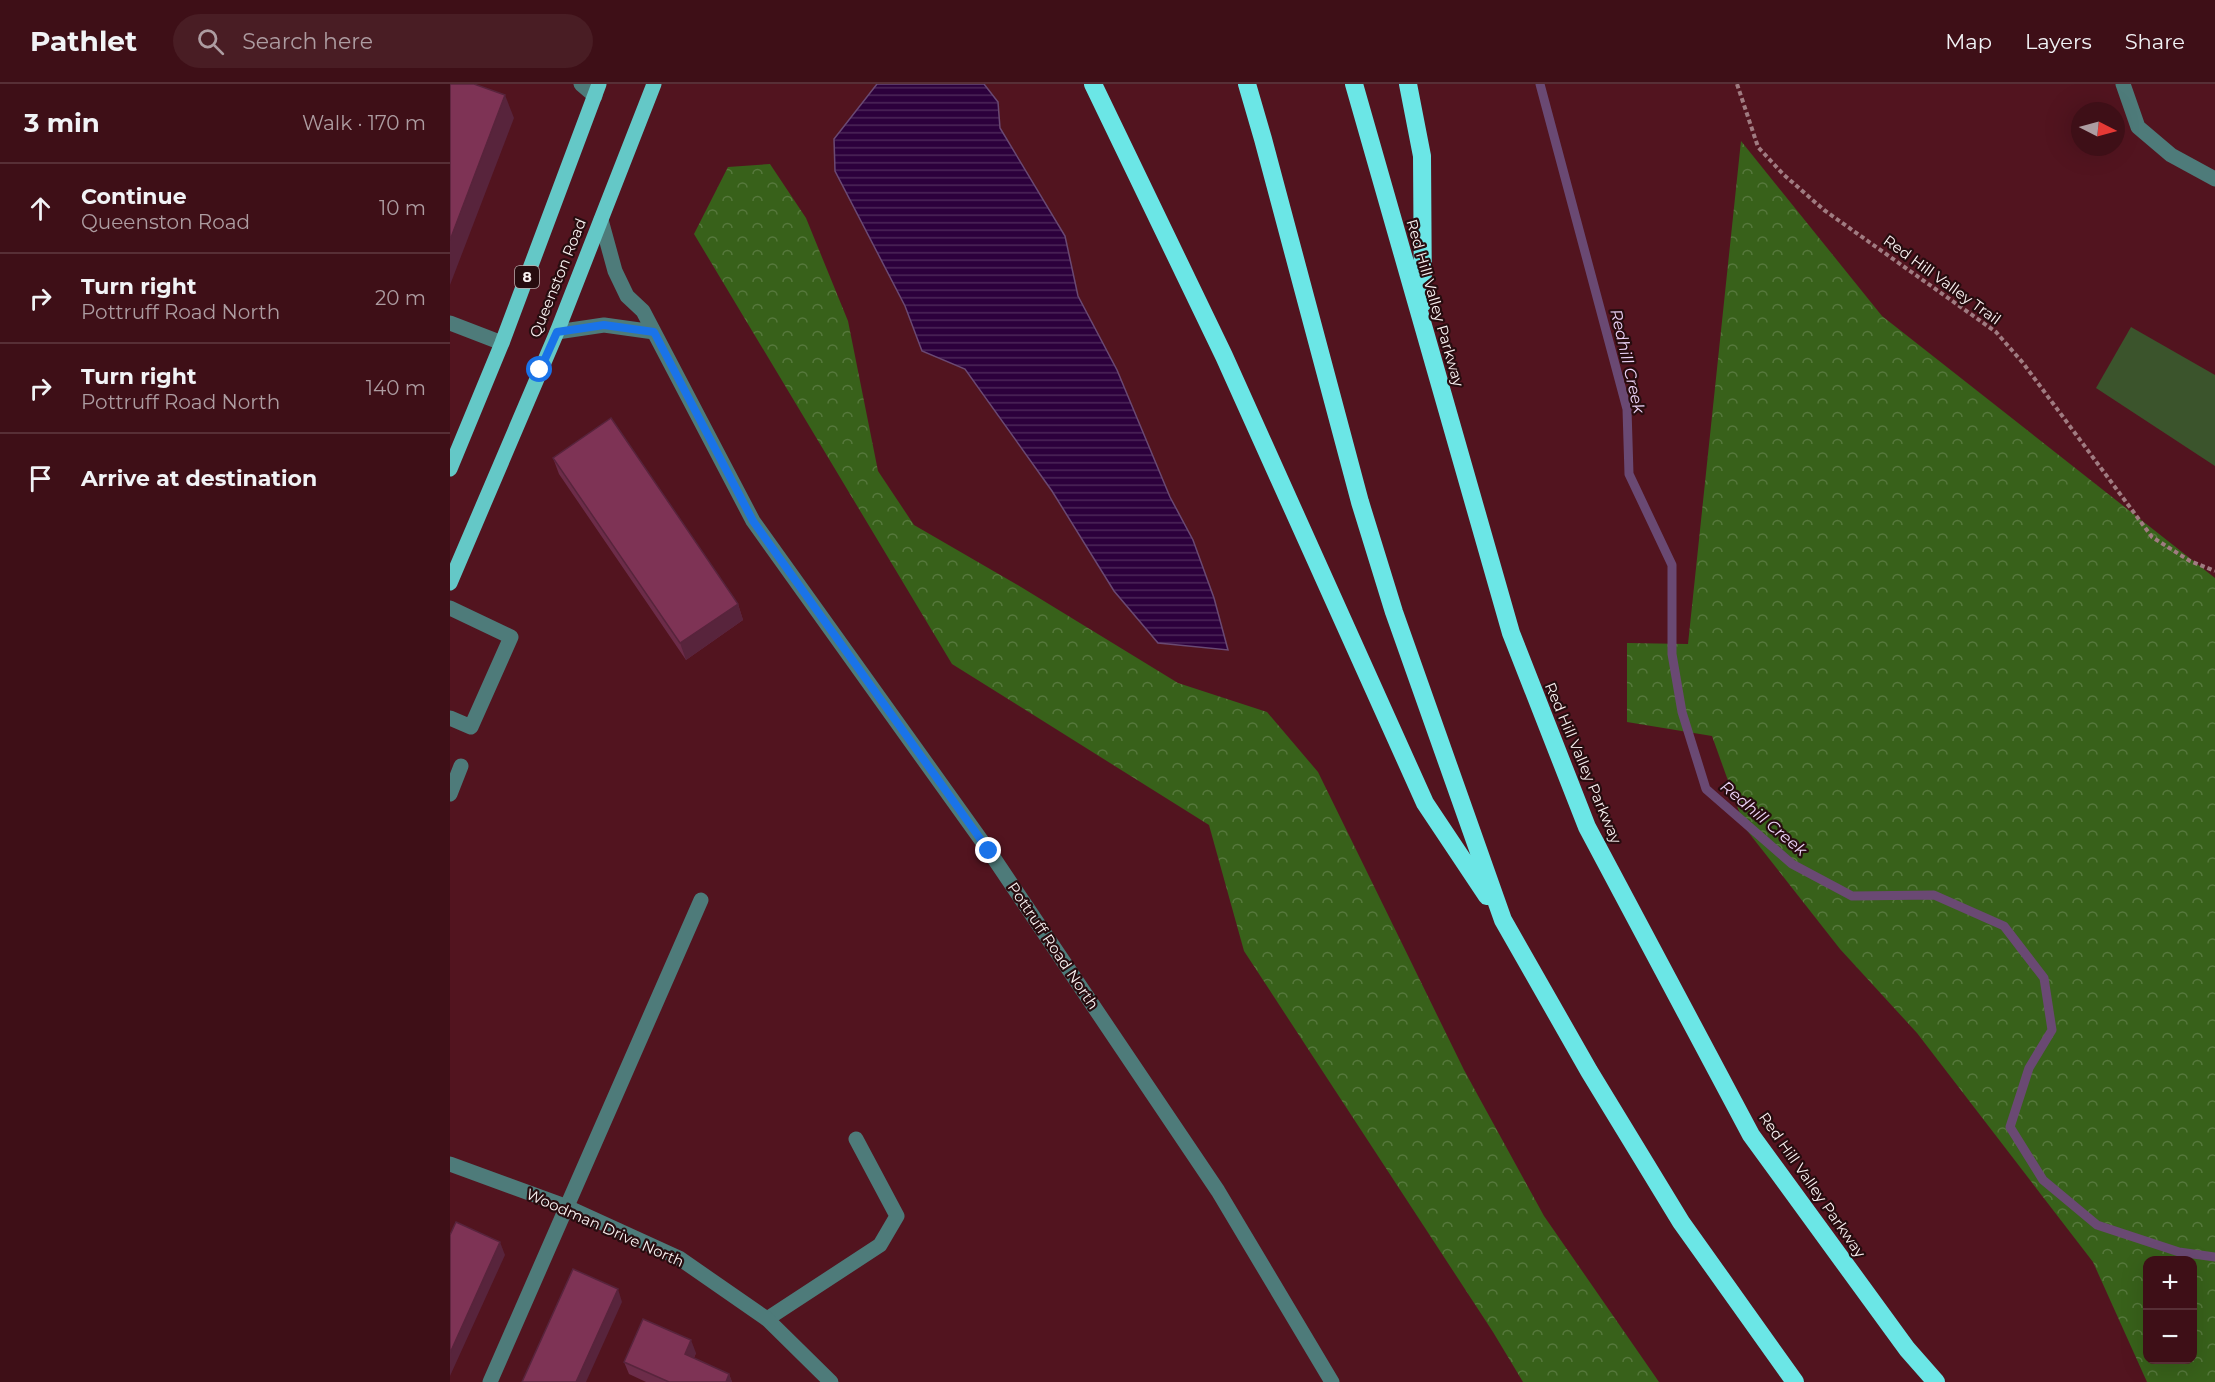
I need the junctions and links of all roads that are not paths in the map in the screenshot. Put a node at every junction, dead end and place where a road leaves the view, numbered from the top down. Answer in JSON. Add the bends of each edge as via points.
{"nodes":[{"id":1,"x":581,"y":84,"type":"edge"},
{"id":2,"x":654,"y":84,"type":"edge"},
{"id":3,"x":1093,"y":84,"type":"edge"},
{"id":4,"x":1246,"y":84,"type":"edge"},
{"id":5,"x":1354,"y":84,"type":"edge"},
{"id":6,"x":1408,"y":84,"type":"edge"},
{"id":7,"x":2123,"y":84,"type":"edge"},
{"id":8,"x":597,"y":90,"type":"edge"},
{"id":9,"x":2215,"y":179,"type":"edge"},
{"id":10,"x":601,"y":220,"type":"junction"},
{"id":11,"x":450,"y":323,"type":"edge"},
{"id":12,"x":1423,"y":326,"type":"junction"},
{"id":13,"x":557,"y":332,"type":"junction"},
{"id":14,"x":654,"y":332,"type":"junction"},
{"id":15,"x":502,"y":343,"type":"junction"},
{"id":16,"x":450,"y":469,"type":"edge"},
{"id":17,"x":450,"y":583,"type":"edge"},
{"id":18,"x":450,"y":608,"type":"edge"},
{"id":19,"x":450,"y":718,"type":"edge"},
{"id":20,"x":461,"y":766,"type":"dead end"},
{"id":21,"x":450,"y":794,"type":"edge"},
{"id":22,"x":701,"y":900,"type":"dead end"},
{"id":23,"x":1503,"y":920,"type":"junction"},
{"id":24,"x":856,"y":1140,"type":"dead end"},
{"id":25,"x":450,"y":1164,"type":"edge"},
{"id":26,"x":565,"y":1206,"type":"junction"},
{"id":27,"x":767,"y":1319,"type":"junction"},
{"id":28,"x":490,"y":1382,"type":"edge"},
{"id":29,"x":831,"y":1382,"type":"edge"},
{"id":30,"x":1332,"y":1382,"type":"edge"},
{"id":31,"x":1795,"y":1382,"type":"edge"},
{"id":32,"x":1936,"y":1382,"type":"edge"}],
"edges":[{"from":1,"to":8,"type":"street"},
{"from":2,"to":10,"type":"main road","name":"Queenston Road"},
{"from":3,"to":23,"type":"highway","via":[[1224,356],[1425,803]]},
{"from":4,"to":23,"type":"highway","via":[[1360,502],[1394,612]]},
{"from":5,"to":12,"type":"highway","name":"Red Hill Valley Parkway"},
{"from":6,"to":12,"type":"highway","via":[[1422,156]]},
{"from":7,"to":9,"type":"street","via":[[2138,127],[2171,155]]},
{"from":8,"to":15,"type":"main road","name":"Queenston Road","number":"8"},
{"from":10,"to":13,"type":"main road","name":"Queenston Road"},
{"from":10,"to":14,"type":"street","name":"Pottruff Road North","via":[[623,288],[643,311]]},
{"from":11,"to":15,"type":"street"},
{"from":12,"to":32,"type":"highway","name":"Red Hill Valley Parkway","via":[[1511,633],[1587,827],[1751,1135],[1907,1349]]},
{"from":13,"to":14,"type":"street","via":[[604,325]]},
{"from":13,"to":17,"type":"main road","name":"Queenston Road"},
{"from":14,"to":30,"type":"street","name":"Pottruff Road North","via":[[753,521],[989,851],[1218,1191]]},
{"from":15,"to":16,"type":"main road","name":"Queenston Road","number":"8"},
{"from":18,"to":19,"type":"street","via":[[511,637],[471,727]]},
{"from":20,"to":21,"type":"street"},
{"from":22,"to":26,"type":"street"},
{"from":23,"to":31,"type":"highway","via":[[1681,1222]]},
{"from":24,"to":27,"type":"street","via":[[897,1216],[880,1245]]},
{"from":25,"to":26,"type":"street","name":"Woodman Drive North"},
{"from":26,"to":27,"type":"street","name":"Woodman Drive North","via":[[679,1258]]},
{"from":26,"to":28,"type":"street"},
{"from":27,"to":29,"type":"street","name":"Woodman Drive North"}]}
